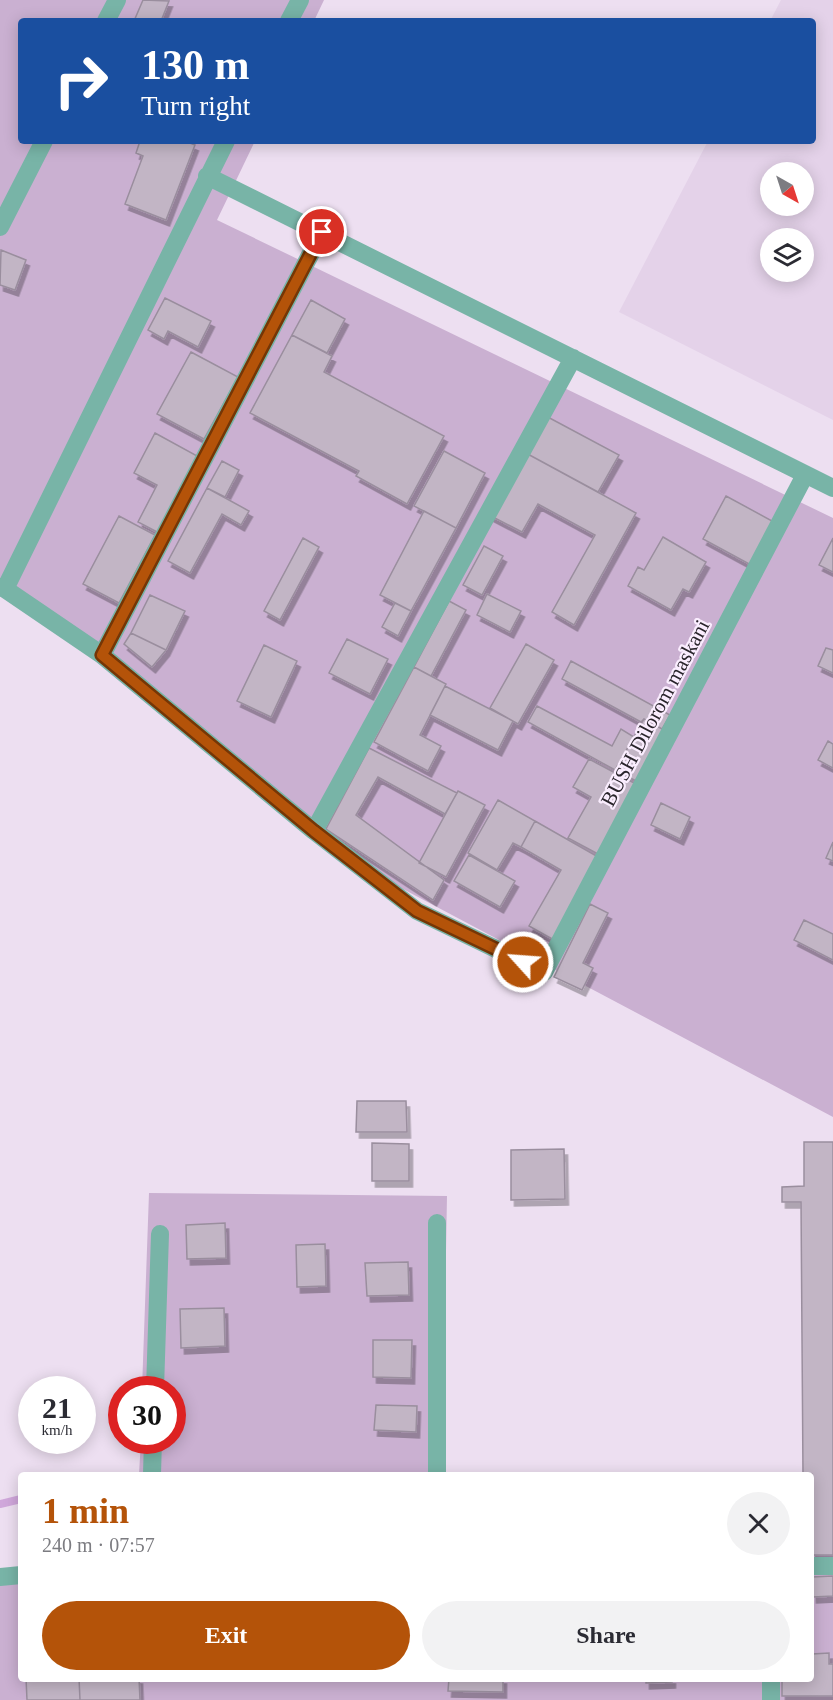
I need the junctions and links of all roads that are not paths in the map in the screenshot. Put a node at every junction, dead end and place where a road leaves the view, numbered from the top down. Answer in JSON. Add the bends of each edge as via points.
{"nodes":[{"id":1,"x":117,"y":0,"type":"edge"},
{"id":2,"x":300,"y":0,"type":"edge"},
{"id":3,"x":108,"y":18,"type":"edge"},
{"id":4,"x":291,"y":18,"type":"edge"},
{"id":5,"x":42,"y":144,"type":"edge"},
{"id":6,"x":223,"y":144,"type":"edge"},
{"id":7,"x":207,"y":176,"type":"junction"},
{"id":8,"x":0,"y":227,"type":"edge"},
{"id":9,"x":322,"y":232,"type":"junction"},
{"id":10,"x":573,"y":358,"type":"junction"},
{"id":11,"x":805,"y":475,"type":"junction"},
{"id":12,"x":833,"y":488,"type":"edge"},
{"id":13,"x":3,"y":588,"type":"edge"},
{"id":14,"x":102,"y":655,"type":"junction"},
{"id":15,"x":314,"y":831,"type":"junction"},
{"id":16,"x":437,"y":1223,"type":"dead end"},
{"id":17,"x":160,"y":1234,"type":"dead end"},
{"id":18,"x":155,"y":1376,"type":"edge"},
{"id":19,"x":153,"y":1454,"type":"edge"},
{"id":20,"x":152,"y":1472,"type":"edge"},
{"id":21,"x":437,"y":1472,"type":"edge"},
{"id":22,"x":814,"y":1566,"type":"edge"},
{"id":23,"x":833,"y":1566,"type":"edge"},
{"id":24,"x":18,"y":1575,"type":"edge"},
{"id":25,"x":0,"y":1577,"type":"edge"},
{"id":26,"x":771,"y":1682,"type":"edge"},
{"id":27,"x":771,"y":1700,"type":"edge"}],
"edges":[{"from":1,"to":3,"type":"street"},
{"from":2,"to":4,"type":"street"},
{"from":5,"to":8,"type":"street"},
{"from":6,"to":7,"type":"street"},
{"from":7,"to":9,"type":"street"},
{"from":7,"to":13,"type":"street"},
{"from":9,"to":10,"type":"street"},
{"from":9,"to":14,"type":"street"},
{"from":10,"to":11,"type":"street"},
{"from":10,"to":15,"type":"street"},
{"from":11,"to":12,"type":"street"},
{"from":11,"to":15,"type":"street","name":"BUSH Dilorom maskani","via":[[544,972],[417,911]]},
{"from":13,"to":14,"type":"street"},
{"from":14,"to":15,"type":"street"},
{"from":16,"to":21,"type":"street"},
{"from":17,"to":18,"type":"street"},
{"from":19,"to":20,"type":"street"},
{"from":22,"to":23,"type":"street"},
{"from":24,"to":25,"type":"street"},
{"from":26,"to":27,"type":"street"}]}
